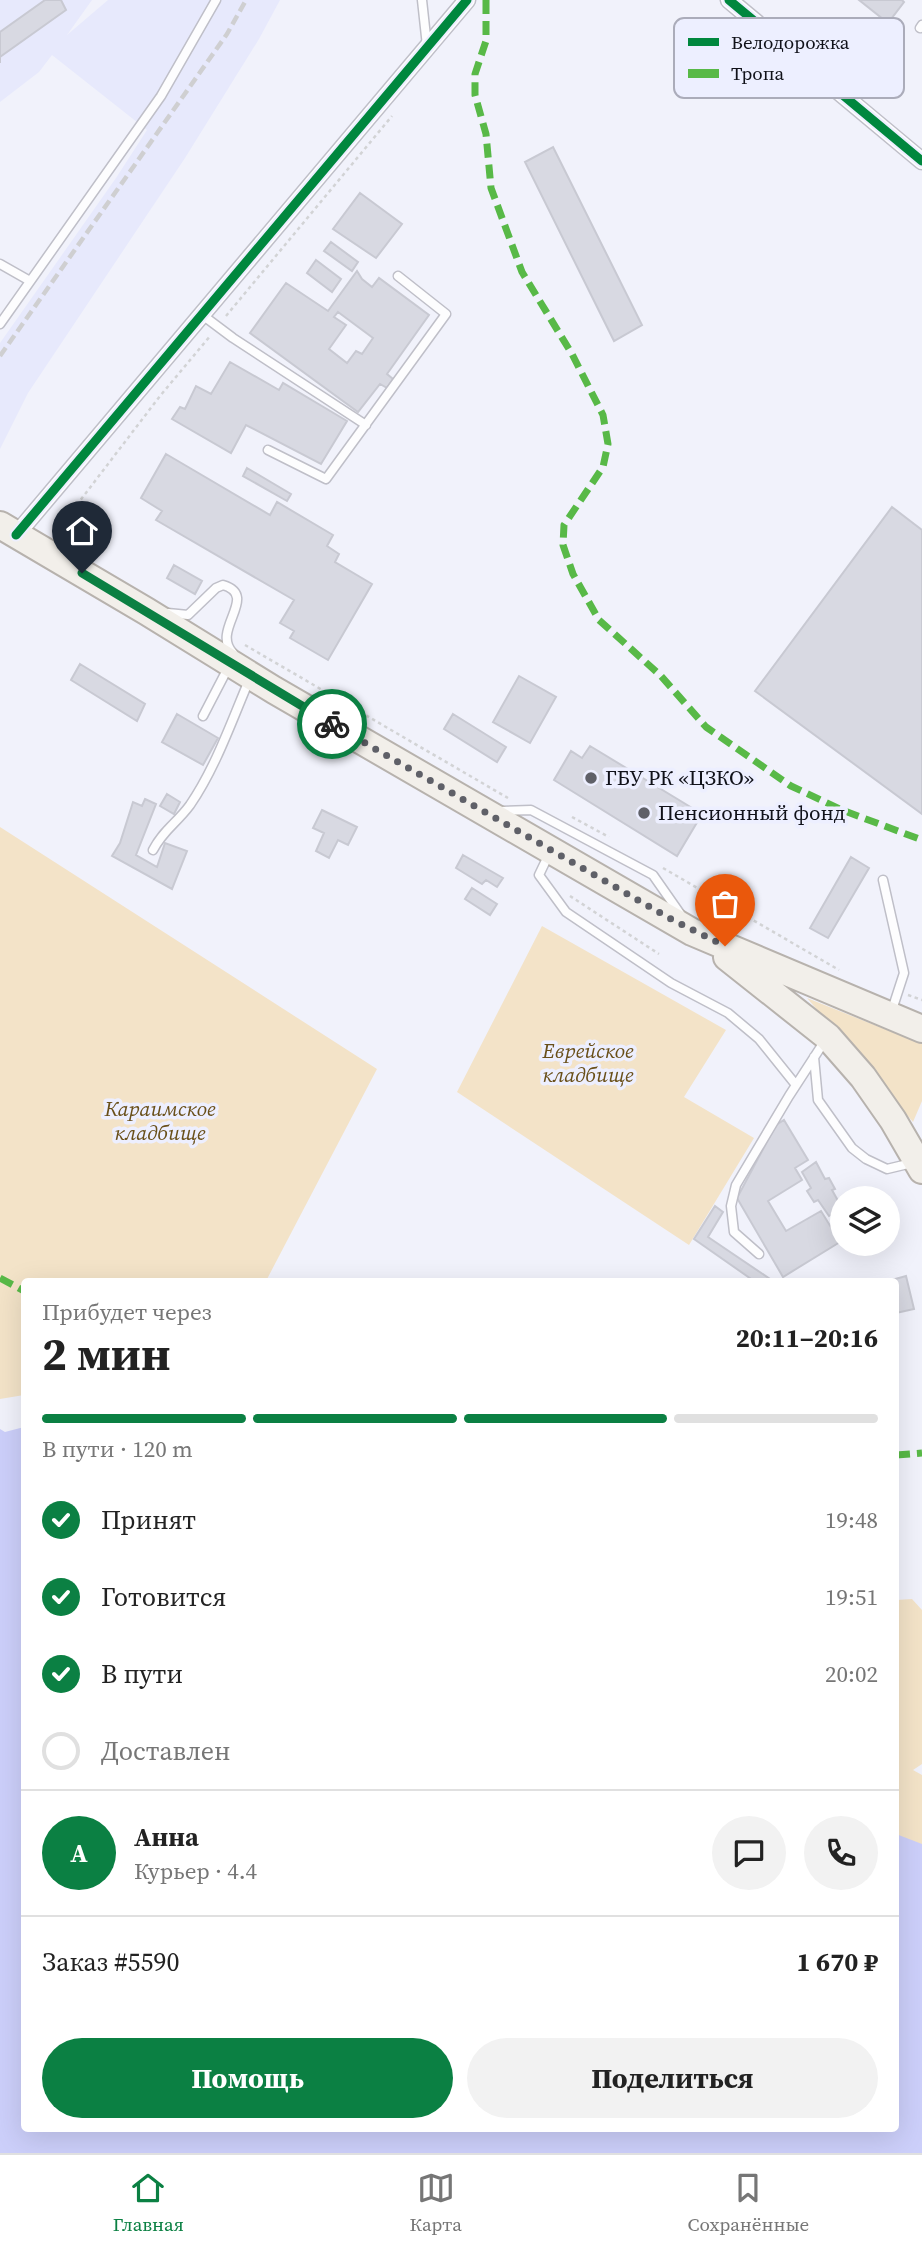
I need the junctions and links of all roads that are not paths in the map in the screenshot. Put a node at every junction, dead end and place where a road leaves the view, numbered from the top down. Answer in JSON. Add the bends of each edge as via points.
{"nodes":[{"id":1,"x":216,"y":0,"type":"edge"},
{"id":2,"x":422,"y":0,"type":"edge"},
{"id":3,"x":467,"y":0,"type":"edge"},
{"id":4,"x":729,"y":0,"type":"edge"},
{"id":5,"x":751,"y":18,"type":"edge"},
{"id":6,"x":427,"y":47,"type":"junction"},
{"id":7,"x":846,"y":98,"type":"edge"},
{"id":8,"x":922,"y":161,"type":"edge"},
{"id":9,"x":0,"y":264,"type":"edge"},
{"id":10,"x":398,"y":276,"type":"dead end"},
{"id":11,"x":30,"y":281,"type":"junction"},
{"id":12,"x":201,"y":314,"type":"junction"},
{"id":13,"x":0,"y":324,"type":"edge"},
{"id":14,"x":366,"y":425,"type":"junction"},
{"id":15,"x":268,"y":450,"type":"dead end"},
{"id":16,"x":8,"y":530,"type":"edge"},
{"id":17,"x":146,"y":611,"type":"junction"},
{"id":18,"x":241,"y":671,"type":"junction"},
{"id":19,"x":274,"y":690,"type":"junction"},
{"id":20,"x":203,"y":716,"type":"dead end"},
{"id":21,"x":481,"y":811,"type":"junction"},
{"id":22,"x":153,"y":850,"type":"dead end"},
{"id":23,"x":551,"y":851,"type":"junction"},
{"id":24,"x":883,"y":880,"type":"dead end"},
{"id":25,"x":697,"y":934,"type":"junction"},
{"id":26,"x":894,"y":1005,"type":"junction"},
{"id":27,"x":922,"y":1029,"type":"edge"},
{"id":28,"x":821,"y":1047,"type":"junction"},
{"id":29,"x":796,"y":1085,"type":"junction"},
{"id":30,"x":920,"y":1166,"type":"edge"},
{"id":31,"x":759,"y":1254,"type":"dead end"}],
"edges":[{"from":1,"to":11,"type":"lane","via":[[161,96]]},
{"from":2,"to":6,"type":"lane"},
{"from":3,"to":6,"type":"street"},
{"from":4,"to":5,"type":"street"},
{"from":6,"to":12,"type":"street"},
{"from":7,"to":8,"type":"street"},
{"from":9,"to":11,"type":"lane"},
{"from":10,"to":14,"type":"lane","via":[[446,314]]},
{"from":11,"to":13,"type":"lane"},
{"from":12,"to":14,"type":"lane"},
{"from":12,"to":16,"type":"street"},
{"from":14,"to":15,"type":"lane","via":[[326,479]]},
{"from":16,"to":17,"type":"main road"},
{"from":17,"to":18,"type":"main road"},
{"from":17,"to":19,"type":"lane","via":[[188,615],[216,588],[231,587],[237,604],[225,634],[228,647]]},
{"from":18,"to":19,"type":"main road"},
{"from":18,"to":20,"type":"lane"},
{"from":18,"to":22,"type":"lane","via":[[212,766],[190,804],[161,833]]},
{"from":19,"to":21,"type":"main road"},
{"from":21,"to":23,"type":"main road"},
{"from":21,"to":25,"type":"lane","via":[[531,810],[653,875]]},
{"from":23,"to":25,"type":"main road"},
{"from":23,"to":29,"type":"lane","via":[[539,875],[566,912],[671,983],[728,1013],[760,1039]]},
{"from":24,"to":26,"type":"lane","via":[[904,974]]},
{"from":25,"to":26,"type":"main road"},
{"from":25,"to":28,"type":"main road"},
{"from":26,"to":27,"type":"main road"},
{"from":28,"to":29,"type":"lane"},
{"from":28,"to":30,"type":"main road","via":[[863,1077]]},
{"from":28,"to":30,"type":"lane","via":[[815,1083],[818,1100],[852,1148],[887,1169]]},
{"from":29,"to":31,"type":"lane","via":[[736,1185],[731,1206],[734,1232]]}]}
